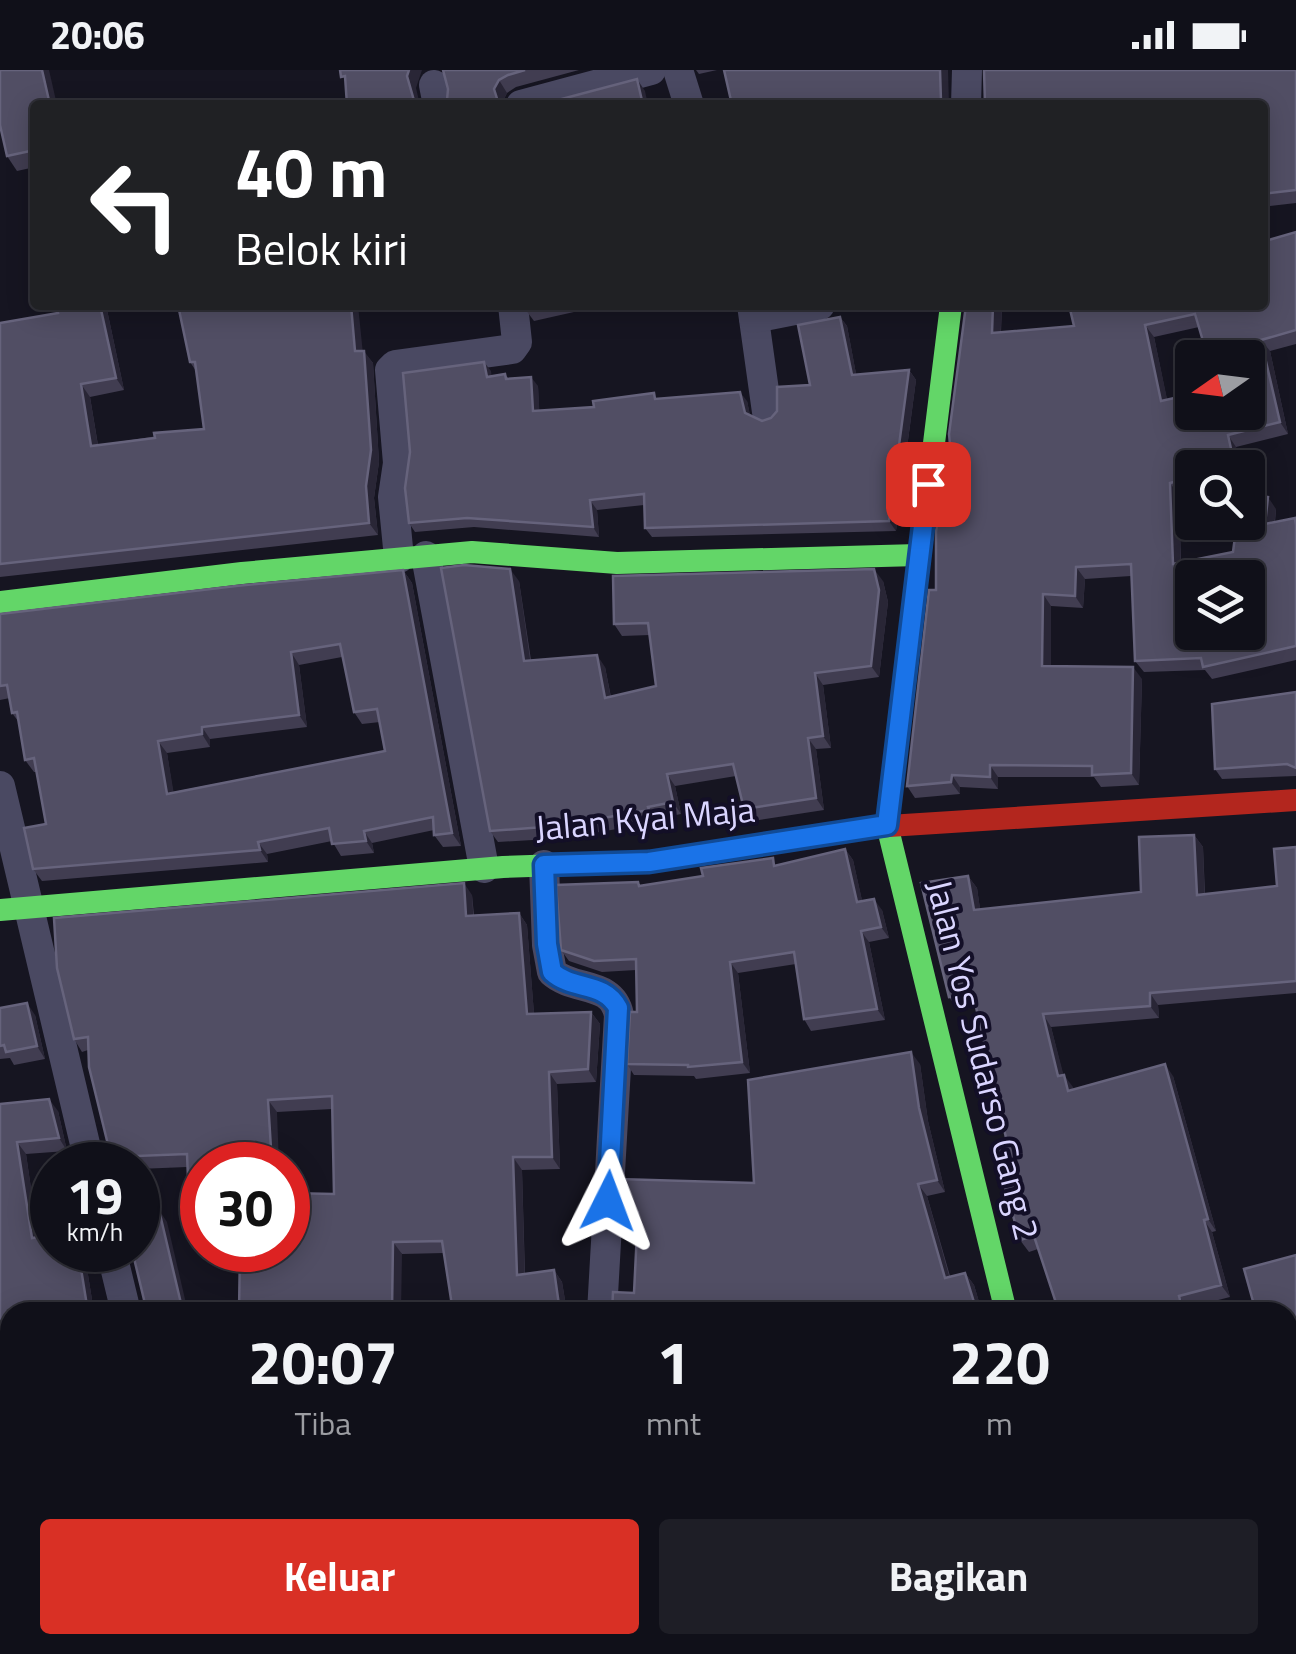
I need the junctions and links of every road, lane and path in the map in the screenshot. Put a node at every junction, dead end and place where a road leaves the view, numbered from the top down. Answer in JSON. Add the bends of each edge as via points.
{"nodes":[{"id":1,"x":651,"y":70,"type":"edge"},
{"id":2,"x":678,"y":70,"type":"edge"},
{"id":3,"x":967,"y":70,"type":"edge"},
{"id":4,"x":540,"y":100,"type":"edge"},
{"id":5,"x":688,"y":100,"type":"edge"},
{"id":6,"x":966,"y":100,"type":"edge"},
{"id":7,"x":513,"y":310,"type":"edge"},
{"id":8,"x":950,"y":310,"type":"edge"},
{"id":9,"x":753,"y":312,"type":"edge"},
{"id":10,"x":767,"y":412,"type":"dead end"},
{"id":11,"x":918,"y":555,"type":"junction"},
{"id":12,"x":412,"y":557,"type":"junction"},
{"id":13,"x":0,"y":602,"type":"edge"},
{"id":14,"x":0,"y":786,"type":"edge"},
{"id":15,"x":1296,"y":800,"type":"edge"},
{"id":16,"x":887,"y":825,"type":"junction"},
{"id":17,"x":544,"y":865,"type":"junction"},
{"id":18,"x":484,"y":868,"type":"junction"},
{"id":19,"x":14,"y":908,"type":"edge"},
{"id":20,"x":83,"y":1142,"type":"edge"},
{"id":21,"x":116,"y":1272,"type":"edge"},
{"id":22,"x":124,"y":1302,"type":"edge"},
{"id":23,"x":603,"y":1302,"type":"edge"},
{"id":24,"x":1004,"y":1302,"type":"edge"}],
"edges":[{"from":1,"to":4,"type":"street"},
{"from":2,"to":5,"type":"street"},
{"from":3,"to":6,"type":"street"},
{"from":7,"to":12,"type":"street","via":[[512,350],[390,370],[398,463],[393,497]]},
{"from":8,"to":11,"type":"street"},
{"from":9,"to":10,"type":"street"},
{"from":11,"to":12,"type":"street","via":[[616,562],[472,552]]},
{"from":11,"to":16,"type":"street"},
{"from":12,"to":13,"type":"street"},
{"from":12,"to":18,"type":"street"},
{"from":14,"to":19,"type":"street"},
{"from":15,"to":16,"type":"street","name":"Jalan Kyai Maja"},
{"from":16,"to":17,"type":"street","name":"Jalan Kyai Maja","via":[[649,862]]},
{"from":16,"to":24,"type":"street","name":"Jalan Yos Sudarso Gang 2"},
{"from":17,"to":18,"type":"street","name":"Jalan Kyai Maja"},
{"from":17,"to":23,"type":"street","via":[[552,972],[608,994],[619,1015]]},
{"from":18,"to":19,"type":"street","name":"Jalan Kyai Maja"},
{"from":19,"to":20,"type":"street"},
{"from":21,"to":22,"type":"street"}]}
